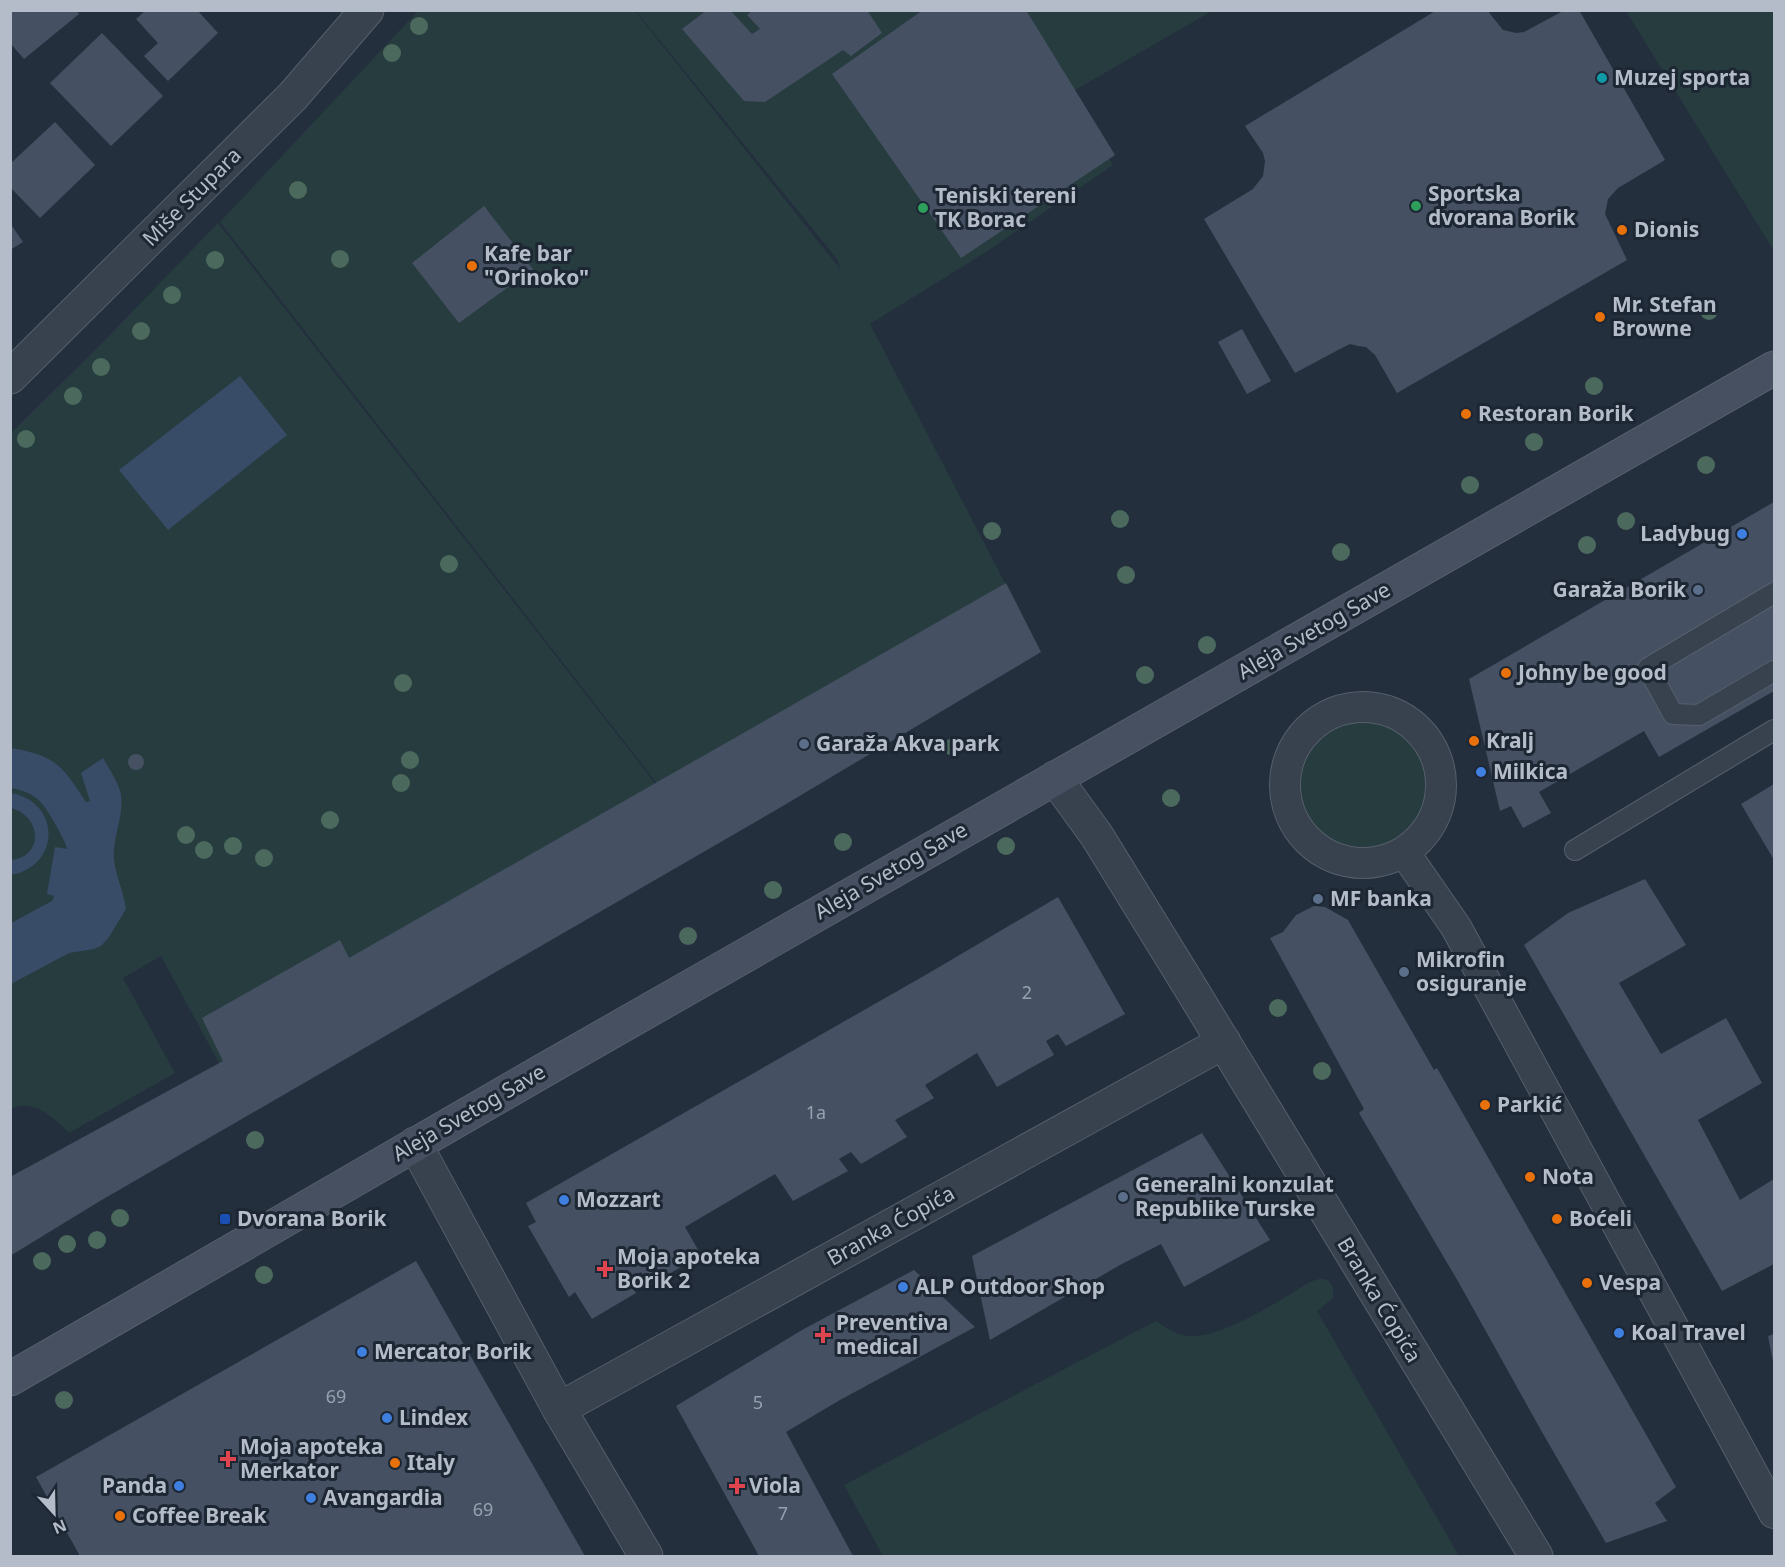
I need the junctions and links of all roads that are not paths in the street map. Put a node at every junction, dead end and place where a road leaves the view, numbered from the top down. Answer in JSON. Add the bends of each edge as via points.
{"nodes":[{"id":1,"x":367,"y":10,"type":"edge"},
{"id":2,"x":1774,"y":369,"type":"edge"},
{"id":3,"x":10,"y":377,"type":"edge"},
{"id":4,"x":1774,"y":593,"type":"edge"},
{"id":5,"x":1774,"y":671,"type":"edge"},
{"id":6,"x":1774,"y":729,"type":"edge"},
{"id":7,"x":1055,"y":778,"type":"junction"},
{"id":8,"x":1575,"y":850,"type":"dead end"},
{"id":9,"x":1404,"y":852,"type":"junction"},
{"id":10,"x":1224,"y":1042,"type":"junction"},
{"id":11,"x":415,"y":1144,"type":"junction"},
{"id":12,"x":10,"y":1379,"type":"edge"},
{"id":13,"x":559,"y":1409,"type":"junction"},
{"id":14,"x":1774,"y":1513,"type":"edge"},
{"id":15,"x":646,"y":1557,"type":"edge"},
{"id":16,"x":1536,"y":1557,"type":"edge"}],
"edges":[{"from":1,"to":3,"type":"street","name":"Miše Stupara","via":[[293,96]]},
{"from":2,"to":7,"type":"main road","name":"Aleja Svetog Save"},
{"from":4,"to":5,"type":"lane","via":[[1648,668],[1673,714],[1699,715]]},
{"from":6,"to":8,"type":"lane"},
{"from":7,"to":10,"type":"street","name":"Branka Ćopića","via":[[1097,836]]},
{"from":7,"to":11,"type":"main road","name":"Aleja Svetog Save"},
{"from":9,"to":9,"type":"street","via":[[1423,836],[1436,814],[1441,790],[1439,765],[1429,742],[1412,724],[1390,712],[1366,707],[1341,711],[1317,722],[1299,741],[1287,765],[1285,792],[1291,817],[1306,840],[1327,855],[1353,863],[1379,862]]},
{"from":9,"to":14,"type":"street","via":[[1456,927]]},
{"from":10,"to":13,"type":"street","name":"Branka Ćopića"},
{"from":10,"to":16,"type":"street","name":"Branka Ćopića"},
{"from":11,"to":12,"type":"main road","name":"Aleja Svetog Save"},
{"from":11,"to":13,"type":"street"},
{"from":13,"to":15,"type":"street"}]}
